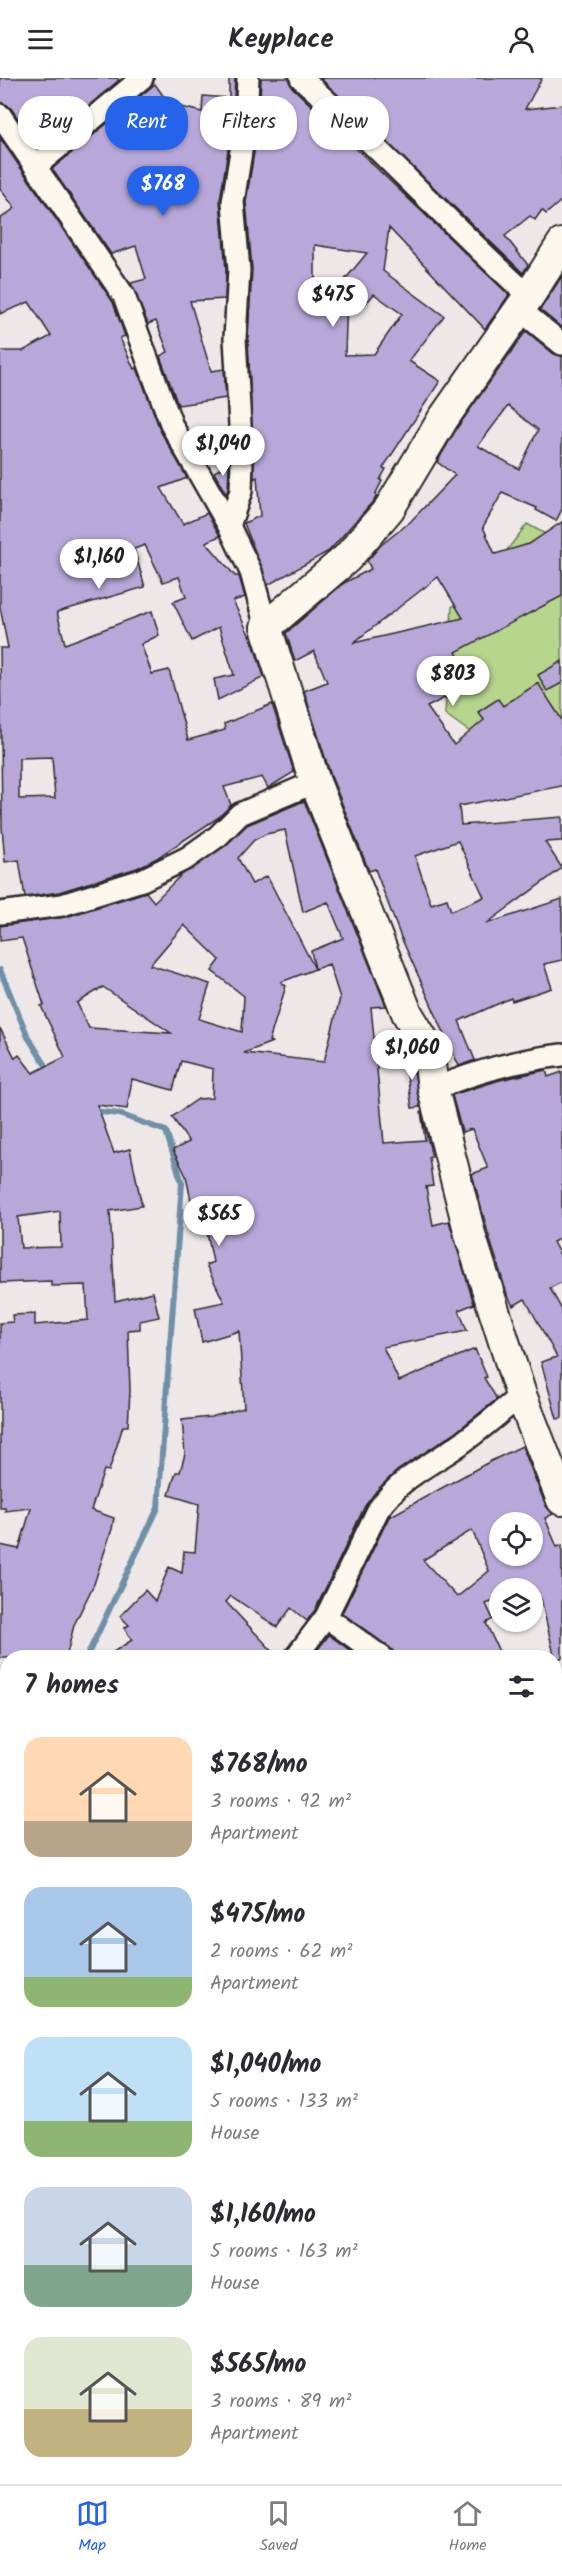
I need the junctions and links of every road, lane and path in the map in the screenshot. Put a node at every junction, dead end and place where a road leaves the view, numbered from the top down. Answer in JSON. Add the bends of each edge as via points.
{"nodes":[{"id":1,"x":142,"y":78,"type":"edge"},
{"id":2,"x":248,"y":78,"type":"edge"},
{"id":3,"x":301,"y":78,"type":"edge"},
{"id":4,"x":0,"y":115,"type":"edge"},
{"id":5,"x":36,"y":166,"type":"junction"},
{"id":6,"x":562,"y":244,"type":"edge"},
{"id":7,"x":524,"y":303,"type":"junction"},
{"id":8,"x":562,"y":344,"type":"edge"},
{"id":9,"x":229,"y":525,"type":"junction"},
{"id":10,"x":266,"y":627,"type":"junction"},
{"id":11,"x":315,"y":782,"type":"junction"},
{"id":12,"x":0,"y":913,"type":"edge"},
{"id":13,"x":562,"y":1055,"type":"edge"},
{"id":14,"x":433,"y":1089,"type":"junction"},
{"id":15,"x":521,"y":1395,"type":"junction"},
{"id":16,"x":562,"y":1500,"type":"edge"},
{"id":17,"x":326,"y":1617,"type":"junction"},
{"id":18,"x":301,"y":1650,"type":"edge"},
{"id":19,"x":372,"y":1650,"type":"edge"}],
"edges":[{"from":1,"to":5,"type":"street"},
{"from":2,"to":9,"type":"street","via":[[246,120],[232,202],[239,270],[235,338],[242,460],[241,491]]},
{"from":3,"to":7,"type":"street"},
{"from":4,"to":5,"type":"street"},
{"from":5,"to":9,"type":"street","via":[[124,296],[172,426]]},
{"from":6,"to":7,"type":"street"},
{"from":7,"to":8,"type":"street"},
{"from":7,"to":10,"type":"street","via":[[443,419],[383,516],[347,558]]},
{"from":9,"to":10,"type":"street","via":[[251,572]]},
{"from":10,"to":11,"type":"street"},
{"from":11,"to":12,"type":"street","via":[[240,814],[218,836],[142,880],[62,905]]},
{"from":11,"to":14,"type":"street","via":[[407,1013],[428,1048]]},
{"from":13,"to":14,"type":"street","via":[[481,1070]]},
{"from":14,"to":15,"type":"street","via":[[471,1238]]},
{"from":15,"to":16,"type":"street"},
{"from":15,"to":17,"type":"street","via":[[389,1494]]},
{"from":17,"to":18,"type":"street"},
{"from":17,"to":19,"type":"street"}]}
